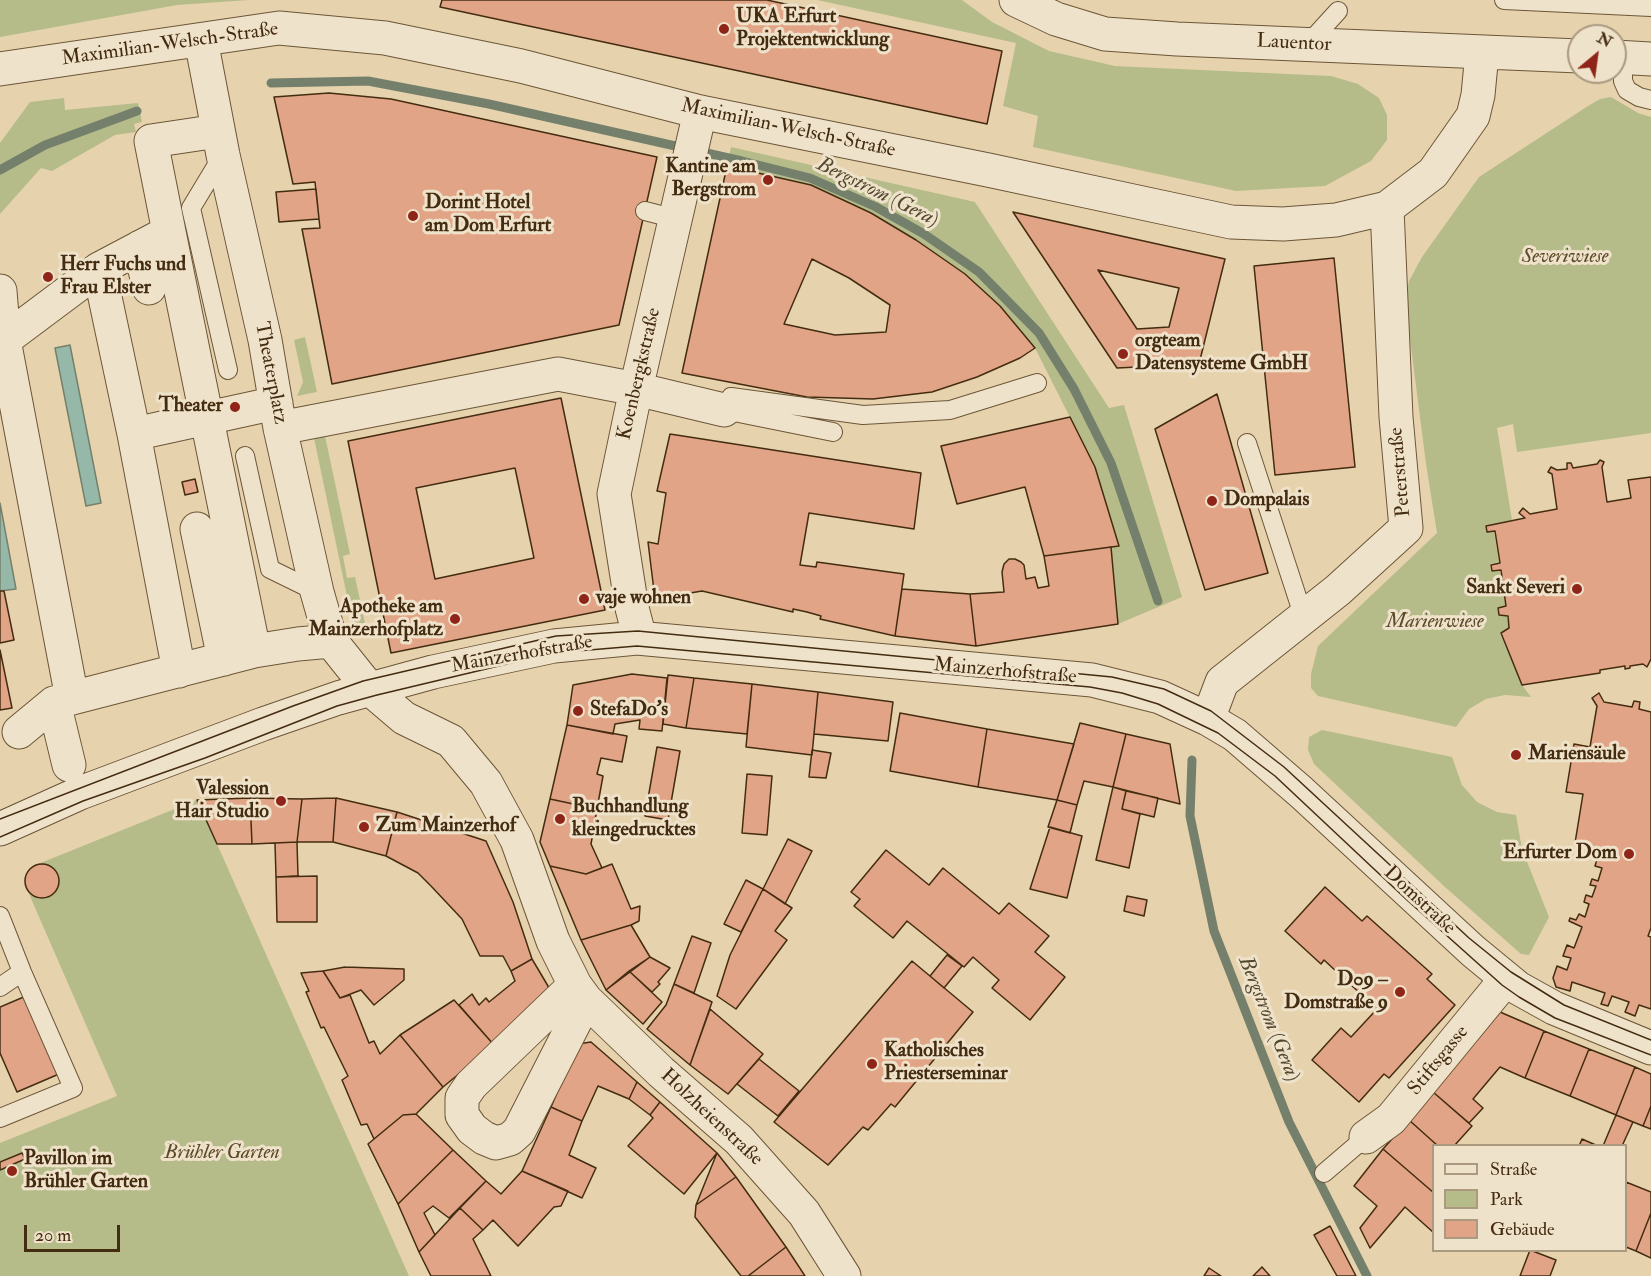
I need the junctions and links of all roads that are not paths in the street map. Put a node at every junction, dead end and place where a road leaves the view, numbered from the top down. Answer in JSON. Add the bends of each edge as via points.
{"nodes":[{"id":1,"x":1016,"y":0,"type":"edge"},
{"id":2,"x":1504,"y":0,"type":"edge"},
{"id":3,"x":1651,"y":7,"type":"edge"},
{"id":4,"x":1338,"y":11,"type":"dead end"},
{"id":5,"x":201,"y":40,"type":"junction"},
{"id":6,"x":1307,"y":45,"type":"junction"},
{"id":7,"x":1482,"y":53,"type":"junction"},
{"id":8,"x":1567,"y":56,"type":"edge"},
{"id":9,"x":1630,"y":58,"type":"edge"},
{"id":10,"x":0,"y":69,"type":"edge"},
{"id":11,"x":1651,"y":100,"type":"edge"},
{"id":12,"x":698,"y":124,"type":"junction"},
{"id":13,"x":220,"y":143,"type":"junction"},
{"id":14,"x":1387,"y":208,"type":"junction"},
{"id":15,"x":645,"y":211,"type":"dead end"},
{"id":16,"x":676,"y":219,"type":"junction"},
{"id":17,"x":169,"y":232,"type":"junction"},
{"id":18,"x":140,"y":247,"type":"junction"},
{"id":19,"x":99,"y":269,"type":"junction"},
{"id":20,"x":149,"y":288,"type":"dead end"},
{"id":21,"x":0,"y":291,"type":"edge"},
{"id":22,"x":2,"y":341,"type":"edge"},
{"id":23,"x":228,"y":370,"type":"dead end"},
{"id":24,"x":1037,"y":383,"type":"dead end"},
{"id":25,"x":636,"y":388,"type":"junction"},
{"id":26,"x":724,"y":410,"type":"junction"},
{"id":27,"x":278,"y":415,"type":"junction"},
{"id":28,"x":207,"y":418,"type":"junction"},
{"id":29,"x":833,"y":432,"type":"dead end"},
{"id":30,"x":134,"y":434,"type":"junction"},
{"id":31,"x":1247,"y":443,"type":"dead end"},
{"id":32,"x":245,"y":456,"type":"dead end"},
{"id":33,"x":197,"y":529,"type":"dead end"},
{"id":34,"x":317,"y":592,"type":"junction"},
{"id":35,"x":1304,"y":618,"type":"junction"},
{"id":36,"x":635,"y":623,"type":"junction"},
{"id":37,"x":331,"y":641,"type":"junction"},
{"id":38,"x":239,"y":655,"type":"junction"},
{"id":39,"x":179,"y":671,"type":"junction"},
{"id":40,"x":373,"y":690,"type":"junction"},
{"id":41,"x":63,"y":701,"type":"junction"},
{"id":42,"x":1208,"y":719,"type":"junction"},
{"id":43,"x":19,"y":732,"type":"dead end"},
{"id":44,"x":69,"y":765,"type":"dead end"},
{"id":45,"x":0,"y":830,"type":"edge"},
{"id":46,"x":0,"y":916,"type":"edge"},
{"id":47,"x":553,"y":942,"type":"joint"},
{"id":48,"x":22,"y":972,"type":"junction"},
{"id":49,"x":1506,"y":979,"type":"junction"},
{"id":50,"x":0,"y":987,"type":"edge"},
{"id":51,"x":1651,"y":1048,"type":"edge"},
{"id":52,"x":0,"y":1118,"type":"edge"},
{"id":53,"x":1366,"y":1137,"type":"joint"},
{"id":54,"x":1324,"y":1173,"type":"dead end"},
{"id":55,"x":844,"y":1276,"type":"edge"}],
"edges":[{"from":1,"to":6,"type":"street","name":"Lauentor","via":[[1056,19],[1105,34]]},
{"from":2,"to":3,"type":"lane"},
{"from":4,"to":6,"type":"lane"},
{"from":5,"to":10,"type":"street","name":"Maximilian-Welsch-Straße"},
{"from":5,"to":12,"type":"street","name":"Maximilian-Welsch-Straße","via":[[279,28],[385,38],[521,66]]},
{"from":5,"to":13,"type":"street","name":"Theaterplatz"},
{"from":6,"to":7,"type":"street","name":"Lauentor"},
{"from":7,"to":8,"type":"street","name":"Lauentor"},
{"from":7,"to":14,"type":"street","name":"Maximilian-Welsch-Straße","via":[[1473,116],[1433,173]]},
{"from":9,"to":11,"type":"lane","via":[[1623,81],[1627,90]]},
{"from":12,"to":14,"type":"street","name":"Maximilian-Welsch-Straße","via":[[988,170],[1231,222],[1336,220]]},
{"from":12,"to":16,"type":"street","name":"Koenbergkstraße"},
{"from":13,"to":17,"type":"street","via":[[151,141]]},
{"from":13,"to":23,"type":"lane","via":[[191,208]]},
{"from":13,"to":27,"type":"street","name":"Theaterplatz"},
{"from":14,"to":35,"type":"street","name":"Peterstraße","via":[[1396,417],[1406,528]]},
{"from":15,"to":16,"type":"lane"},
{"from":16,"to":25,"type":"street","name":"Koenbergkstraße"},
{"from":17,"to":18,"type":"street"},
{"from":17,"to":28,"type":"street"},
{"from":18,"to":19,"type":"street"},
{"from":18,"to":20,"type":"street"},
{"from":19,"to":22,"type":"street"},
{"from":19,"to":30,"type":"street"},
{"from":21,"to":22,"type":"street"},
{"from":22,"to":41,"type":"street"},
{"from":24,"to":26,"type":"lane","via":[[950,411],[863,415],[731,397]]},
{"from":25,"to":26,"type":"street"},
{"from":25,"to":27,"type":"street","via":[[558,374],[331,418]]},
{"from":25,"to":36,"type":"street","name":"Koenbergkstraße","via":[[614,494]]},
{"from":26,"to":29,"type":"lane"},
{"from":27,"to":28,"type":"street"},
{"from":27,"to":34,"type":"street","name":"Theaterplatz"},
{"from":28,"to":30,"type":"street"},
{"from":28,"to":38,"type":"street"},
{"from":30,"to":39,"type":"street"},
{"from":31,"to":35,"type":"lane"},
{"from":32,"to":34,"type":"lane","via":[[270,569]]},
{"from":33,"to":38,"type":"street"},
{"from":34,"to":37,"type":"street","name":"Theaterplatz"},
{"from":35,"to":42,"type":"street","name":"Peterstraße","via":[[1222,682]]},
{"from":36,"to":40,"type":"street","name":"Mainzerhofstraße"},
{"from":36,"to":42,"type":"street","name":"Mainzerhofstraße","via":[[1092,680],[1146,692]]},
{"from":37,"to":38,"type":"street"},
{"from":37,"to":40,"type":"street","name":"Theaterplatz"},
{"from":38,"to":39,"type":"street"},
{"from":39,"to":41,"type":"street"},
{"from":40,"to":45,"type":"street","name":"Mainzerhofstraße","via":[[262,724],[80,793]]},
{"from":40,"to":47,"type":"street","name":"Theaterplatz","via":[[404,718],[451,741],[486,783],[517,840]]},
{"from":41,"to":43,"type":"street"},
{"from":41,"to":44,"type":"street"},
{"from":42,"to":49,"type":"street","name":"Domstraße","via":[[1271,765]]},
{"from":46,"to":48,"type":"lane"},
{"from":47,"to":55,"type":"street","name":"Holzheienstraße","via":[[581,992],[661,1072],[739,1140],[804,1213]]},
{"from":48,"to":50,"type":"lane"},
{"from":48,"to":52,"type":"lane","via":[[73,1088]]},
{"from":49,"to":51,"type":"street","name":"Domstraße","via":[[1554,1008]]},
{"from":49,"to":53,"type":"street","name":"Stiftsgasse","via":[[1391,1119]]},
{"from":53,"to":54,"type":"lane"}]}
